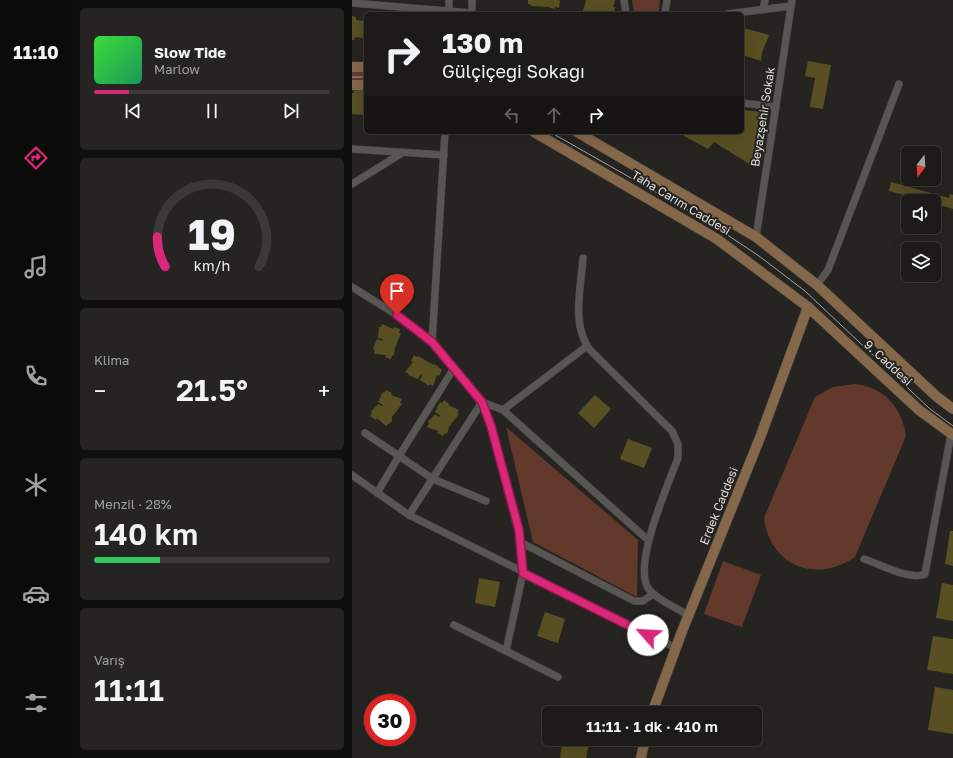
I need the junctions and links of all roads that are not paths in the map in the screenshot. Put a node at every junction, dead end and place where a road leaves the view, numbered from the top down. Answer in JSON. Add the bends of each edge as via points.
{"nodes":[{"id":1,"x":449,"y":0,"type":"edge"},
{"id":2,"x":472,"y":0,"type":"edge"},
{"id":3,"x":624,"y":0,"type":"edge"},
{"id":4,"x":667,"y":0,"type":"edge"},
{"id":5,"x":765,"y":0,"type":"edge"},
{"id":6,"x":791,"y":3,"type":"edge"},
{"id":7,"x":352,"y":4,"type":"edge"},
{"id":8,"x":763,"y":9,"type":"junction"},
{"id":9,"x":438,"y":12,"type":"edge"},
{"id":10,"x":449,"y":12,"type":"edge"},
{"id":11,"x":472,"y":12,"type":"edge"},
{"id":12,"x":626,"y":12,"type":"edge"},
{"id":13,"x":665,"y":12,"type":"edge"},
{"id":14,"x":741,"y":12,"type":"edge"},
{"id":15,"x":352,"y":67,"type":"edge"},
{"id":16,"x":364,"y":67,"type":"edge"},
{"id":17,"x":352,"y":84,"type":"edge"},
{"id":18,"x":899,"y":84,"type":"dead end"},
{"id":19,"x":364,"y":85,"type":"edge"},
{"id":20,"x":744,"y":103,"type":"edge"},
{"id":21,"x":776,"y":106,"type":"junction"},
{"id":22,"x":445,"y":134,"type":"edge"},
{"id":23,"x":537,"y":134,"type":"edge"},
{"id":24,"x":580,"y":134,"type":"edge"},
{"id":25,"x":352,"y":148,"type":"edge"},
{"id":26,"x":402,"y":152,"type":"junction"},
{"id":27,"x":444,"y":155,"type":"junction"},
{"id":28,"x":352,"y":184,"type":"edge"},
{"id":29,"x":756,"y":237,"type":"junction"},
{"id":30,"x":582,"y":258,"type":"dead end"},
{"id":31,"x":817,"y":285,"type":"junction"},
{"id":32,"x":352,"y":287,"type":"edge"},
{"id":33,"x":808,"y":307,"type":"junction"},
{"id":34,"x":432,"y":342,"type":"junction"},
{"id":35,"x":587,"y":346,"type":"junction"},
{"id":36,"x":454,"y":368,"type":"junction"},
{"id":37,"x":482,"y":402,"type":"junction"},
{"id":38,"x":953,"y":409,"type":"edge"},
{"id":39,"x":503,"y":410,"type":"junction"},
{"id":40,"x":365,"y":433,"type":"dead end"},
{"id":41,"x":952,"y":434,"type":"edge"},
{"id":42,"x":399,"y":456,"type":"junction"},
{"id":43,"x":352,"y":475,"type":"edge"},
{"id":44,"x":433,"y":479,"type":"junction"},
{"id":45,"x":377,"y":493,"type":"junction"},
{"id":46,"x":486,"y":501,"type":"dead end"},
{"id":47,"x":409,"y":515,"type":"junction"},
{"id":48,"x":648,"y":540,"type":"junction"},
{"id":49,"x":520,"y":542,"type":"junction"},
{"id":50,"x":864,"y":559,"type":"dead end"},
{"id":51,"x":523,"y":573,"type":"junction"},
{"id":52,"x":653,"y":594,"type":"junction"},
{"id":53,"x":688,"y":615,"type":"junction"},
{"id":54,"x":454,"y":625,"type":"dead end"},
{"id":55,"x":676,"y":648,"type":"junction"},
{"id":56,"x":506,"y":651,"type":"junction"},
{"id":57,"x":558,"y":677,"type":"dead end"},
{"id":58,"x":655,"y":706,"type":"edge"},
{"id":59,"x":644,"y":746,"type":"edge"},
{"id":60,"x":641,"y":758,"type":"edge"}],
"edges":[{"from":1,"to":10,"type":"street"},
{"from":2,"to":11,"type":"street"},
{"from":3,"to":12,"type":"street"},
{"from":4,"to":13,"type":"street"},
{"from":5,"to":8,"type":"street"},
{"from":6,"to":8,"type":"street"},
{"from":6,"to":21,"type":"street","name":"Beyazşehir Sokak"},
{"from":7,"to":9,"type":"street"},
{"from":8,"to":14,"type":"street"},
{"from":15,"to":16,"type":"main road"},
{"from":17,"to":19,"type":"main road"},
{"from":18,"to":31,"type":"street","via":[[828,270]]},
{"from":20,"to":21,"type":"street"},
{"from":21,"to":29,"type":"street","name":"Beyazşehir Sokak"},
{"from":22,"to":27,"type":"street"},
{"from":23,"to":33,"type":"main road","name":"Taha Carım Caddesi","via":[[717,239]]},
{"from":24,"to":29,"type":"main road","name":"Taha Carım Caddesi"},
{"from":25,"to":26,"type":"street"},
{"from":26,"to":27,"type":"street"},
{"from":26,"to":28,"type":"street"},
{"from":27,"to":34,"type":"street"},
{"from":29,"to":31,"type":"main road","name":"Taha Carım Caddesi"},
{"from":30,"to":35,"type":"street","via":[[579,321]]},
{"from":31,"to":38,"type":"main road","name":"9. Caddesi"},
{"from":32,"to":34,"type":"street","via":[[397,315]]},
{"from":33,"to":41,"type":"main road","name":"9. Caddesi","via":[[920,410]]},
{"from":33,"to":53,"type":"main road","name":"Erdek Caddesi","via":[[761,435]]},
{"from":34,"to":36,"type":"street"},
{"from":35,"to":39,"type":"street"},
{"from":35,"to":48,"type":"street","via":[[672,431],[678,444],[678,458]]},
{"from":36,"to":37,"type":"street"},
{"from":36,"to":42,"type":"street"},
{"from":37,"to":39,"type":"street"},
{"from":37,"to":44,"type":"street"},
{"from":37,"to":49,"type":"street","via":[[493,432]]},
{"from":39,"to":48,"type":"street"},
{"from":40,"to":42,"type":"street"},
{"from":41,"to":50,"type":"street","via":[[925,574],[918,577],[910,576]]},
{"from":42,"to":44,"type":"street"},
{"from":42,"to":45,"type":"street"},
{"from":43,"to":45,"type":"street"},
{"from":44,"to":46,"type":"street"},
{"from":44,"to":47,"type":"street"},
{"from":45,"to":47,"type":"street"},
{"from":47,"to":51,"type":"street"},
{"from":48,"to":52,"type":"street","via":[[645,579]]},
{"from":49,"to":51,"type":"street"},
{"from":49,"to":52,"type":"street","via":[[634,601],[643,601]]},
{"from":51,"to":55,"type":"street"},
{"from":51,"to":56,"type":"street"},
{"from":52,"to":53,"type":"street"},
{"from":53,"to":55,"type":"main road","name":"Erdek Caddesi"},
{"from":54,"to":56,"type":"street"},
{"from":55,"to":58,"type":"main road","name":"Erdek Caddesi"},
{"from":56,"to":57,"type":"street"},
{"from":59,"to":60,"type":"main road"}]}
